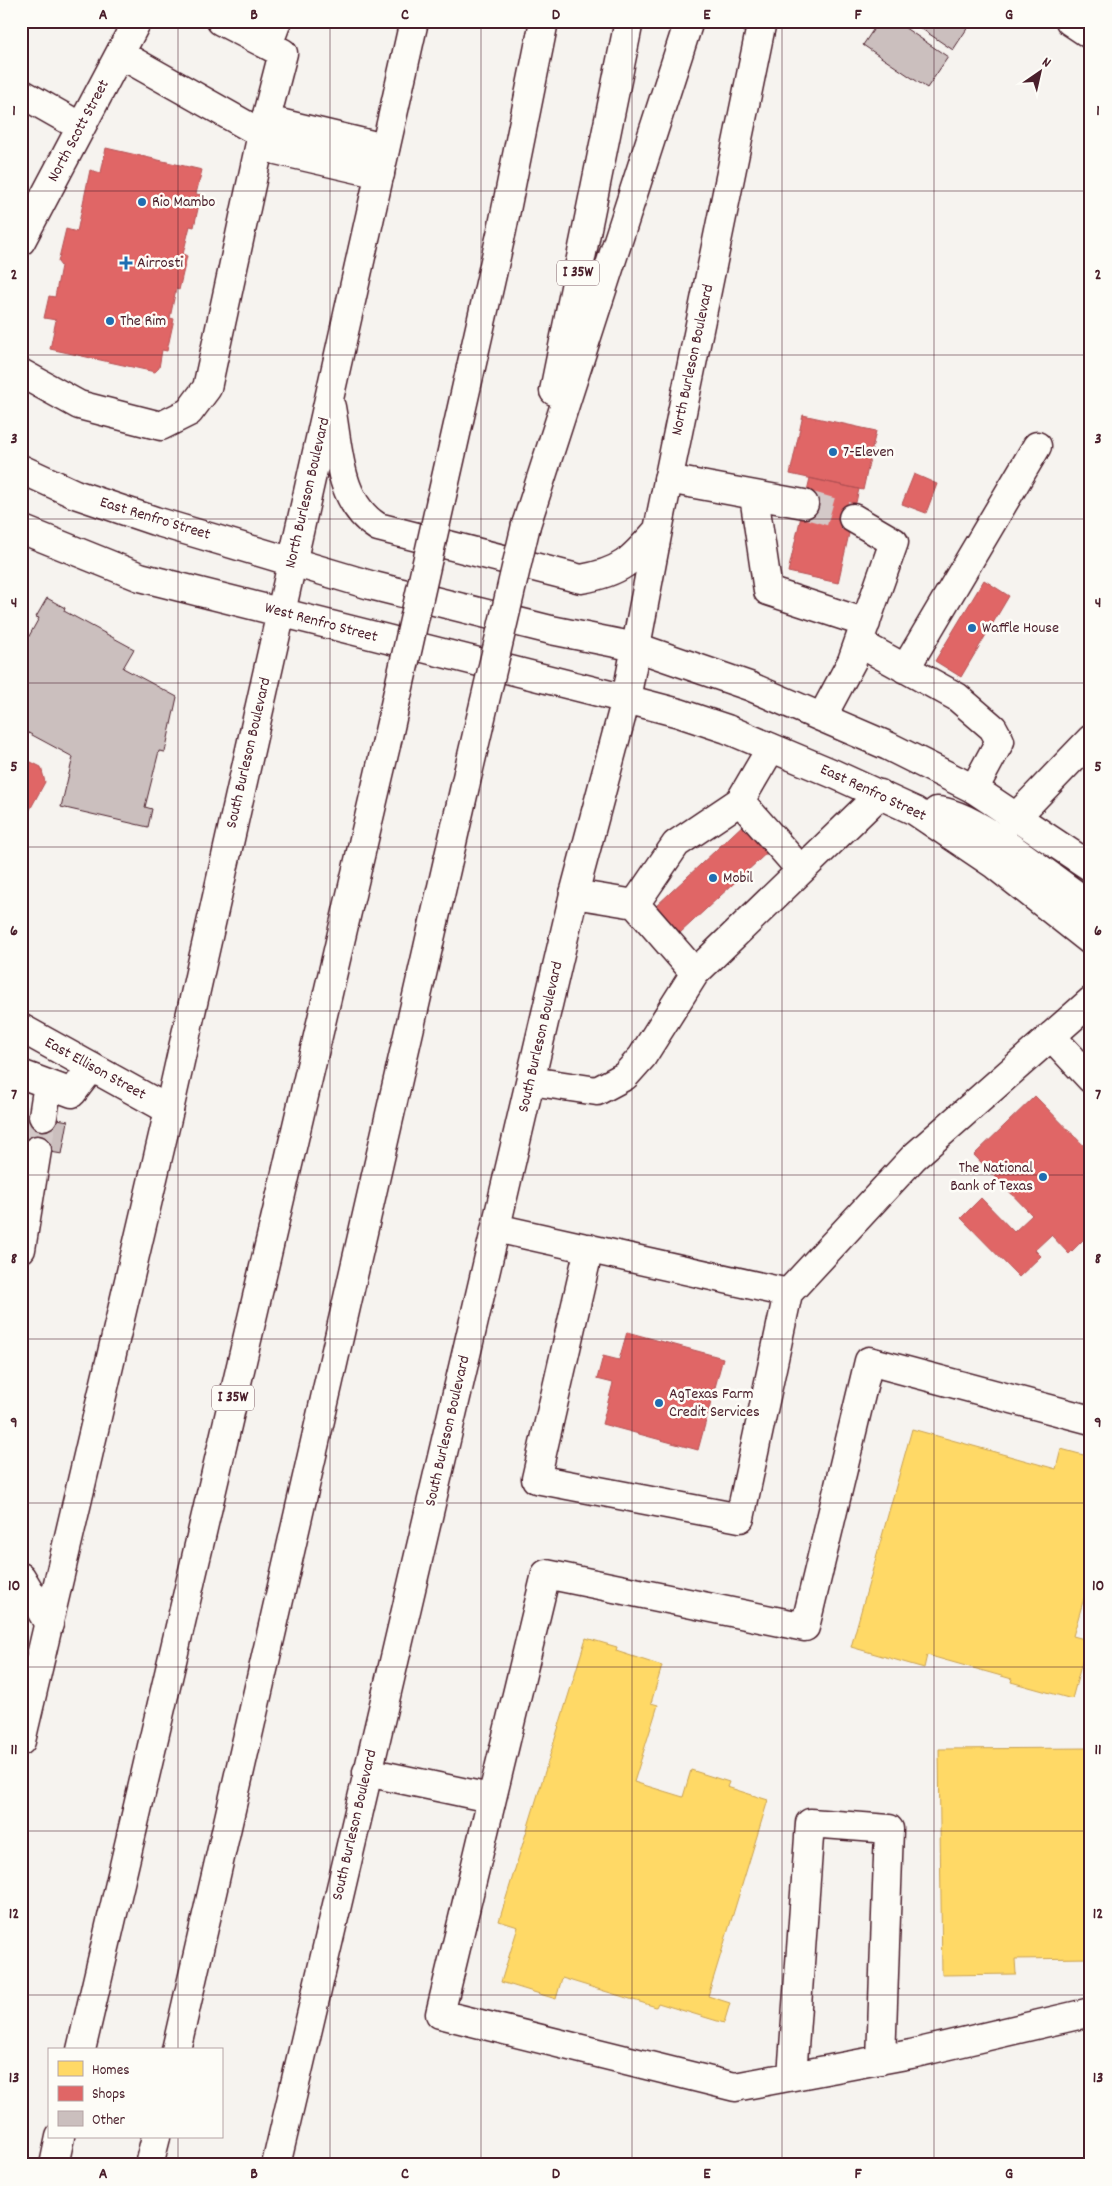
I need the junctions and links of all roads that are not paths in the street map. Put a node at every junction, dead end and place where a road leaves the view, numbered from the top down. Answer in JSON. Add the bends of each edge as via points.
{"nodes":[{"id":1,"x":137,"y":21,"type":"edge"},
{"id":2,"x":221,"y":21,"type":"edge"},
{"id":3,"x":414,"y":21,"type":"edge"},
{"id":4,"x":544,"y":21,"type":"edge"},
{"id":5,"x":629,"y":21,"type":"edge"},
{"id":6,"x":689,"y":21,"type":"edge"},
{"id":7,"x":762,"y":21,"type":"edge"},
{"id":8,"x":1070,"y":21,"type":"edge"},
{"id":9,"x":273,"y":33,"type":"edge"},
{"id":10,"x":1091,"y":35,"type":"edge"},
{"id":11,"x":120,"y":54,"type":"junction"},
{"id":12,"x":21,"y":93,"type":"edge"},
{"id":13,"x":81,"y":127,"type":"junction"},
{"id":14,"x":262,"y":134,"type":"junction"},
{"id":15,"x":386,"y":148,"type":"junction"},
{"id":16,"x":380,"y":174,"type":"junction"},
{"id":17,"x":21,"y":241,"type":"edge"},
{"id":18,"x":21,"y":372,"type":"edge"},
{"id":19,"x":330,"y":396,"type":"junction"},
{"id":20,"x":1037,"y":446,"type":"dead end"},
{"id":21,"x":21,"y":469,"type":"edge"},
{"id":22,"x":668,"y":479,"type":"junction"},
{"id":23,"x":754,"y":496,"type":"junction"},
{"id":24,"x":804,"y":504,"type":"tunnel mouth"},
{"id":25,"x":853,"y":518,"type":"tunnel mouth"},
{"id":26,"x":526,"y":524,"type":"junction"},
{"id":27,"x":658,"y":530,"type":"junction"},
{"id":28,"x":22,"y":533,"type":"edge"},
{"id":29,"x":292,"y":560,"type":"junction"},
{"id":30,"x":280,"y":613,"type":"junction"},
{"id":31,"x":862,"y":633,"type":"junction"},
{"id":32,"x":636,"y":648,"type":"junction"},
{"id":33,"x":905,"y":669,"type":"junction"},
{"id":34,"x":626,"y":699,"type":"junction"},
{"id":35,"x":822,"y":716,"type":"junction"},
{"id":36,"x":1091,"y":739,"type":"edge"},
{"id":37,"x":771,"y":748,"type":"junction"},
{"id":38,"x":974,"y":789,"type":"junction"},
{"id":39,"x":880,"y":794,"type":"junction"},
{"id":40,"x":740,"y":801,"type":"junction"},
{"id":41,"x":916,"y":811,"type":"junction"},
{"id":42,"x":1016,"y":817,"type":"junction"},
{"id":43,"x":1091,"y":867,"type":"edge"},
{"id":44,"x":800,"y":869,"type":"junction"},
{"id":45,"x":574,"y":894,"type":"junction"},
{"id":46,"x":634,"y":904,"type":"junction"},
{"id":47,"x":1091,"y":905,"type":"edge"},
{"id":48,"x":1091,"y":941,"type":"edge"},
{"id":49,"x":695,"y":973,"type":"junction"},
{"id":50,"x":1091,"y":1001,"type":"edge"},
{"id":51,"x":21,"y":1028,"type":"edge"},
{"id":52,"x":1051,"y":1036,"type":"junction"},
{"id":53,"x":92,"y":1067,"type":"junction"},
{"id":54,"x":21,"y":1074,"type":"edge"},
{"id":55,"x":1091,"y":1079,"type":"edge"},
{"id":56,"x":531,"y":1081,"type":"junction"},
{"id":57,"x":48,"y":1084,"type":"junction"},
{"id":58,"x":169,"y":1110,"type":"junction"},
{"id":59,"x":43,"y":1116,"type":"tunnel mouth"},
{"id":60,"x":37,"y":1150,"type":"tunnel mouth"},
{"id":61,"x":496,"y":1228,"type":"junction"},
{"id":62,"x":589,"y":1248,"type":"junction"},
{"id":63,"x":21,"y":1249,"type":"edge"},
{"id":64,"x":788,"y":1293,"type":"junction"},
{"id":65,"x":1091,"y":1420,"type":"edge"},
{"id":66,"x":21,"y":1577,"type":"edge"},
{"id":67,"x":49,"y":1624,"type":"junction"},
{"id":68,"x":21,"y":1741,"type":"edge"},
{"id":69,"x":367,"y":1772,"type":"junction"},
{"id":70,"x":490,"y":1798,"type":"junction"},
{"id":71,"x":1091,"y":2012,"type":"edge"},
{"id":72,"x":81,"y":2048,"type":"edge"},
{"id":73,"x":176,"y":2048,"type":"edge"},
{"id":74,"x":881,"y":2060,"type":"junction"},
{"id":75,"x":792,"y":2076,"type":"junction"},
{"id":76,"x":278,"y":2155,"type":"edge"}],
"edges":[{"from":1,"to":11,"type":"main road","name":"North Scott Street"},
{"from":2,"to":9,"type":"main road"},
{"from":3,"to":15,"type":"main road","name":"North Burleson Boulevard"},
{"from":4,"to":72,"type":"main road","number":"I 35W","bridge":true,"via":[[502,230],[386,745]]},
{"from":5,"to":26,"type":"main road","number":"I 35W"},
{"from":6,"to":26,"type":"main road"},
{"from":7,"to":22,"type":"main road","name":"North Burleson Boulevard"},
{"from":8,"to":10,"type":"main road"},
{"from":9,"to":14,"type":"main road","via":[[283,53]]},
{"from":11,"to":13,"type":"main road","name":"North Scott Street"},
{"from":11,"to":14,"type":"main road"},
{"from":12,"to":13,"type":"main road"},
{"from":13,"to":17,"type":"main road","name":"North Scott Street"},
{"from":14,"to":15,"type":"main road","via":[[280,123]]},
{"from":14,"to":16,"type":"main road","via":[[276,150]]},
{"from":14,"to":18,"type":"main road","via":[[207,388],[189,412],[161,426],[79,405]]},
{"from":15,"to":16,"type":"main road","name":"North Burleson Boulevard"},
{"from":16,"to":19,"type":"main road","name":"North Burleson Boulevard"},
{"from":19,"to":27,"type":"main road","via":[[346,492],[365,519],[378,527],[582,579],[607,575],[631,560]]},
{"from":19,"to":29,"type":"main road","name":"North Burleson Boulevard"},
{"from":20,"to":33,"type":"main road"},
{"from":21,"to":29,"type":"main road","name":"East Renfro Street","via":[[75,494]]},
{"from":22,"to":23,"type":"main road"},
{"from":22,"to":27,"type":"main road","name":"North Burleson Boulevard"},
{"from":23,"to":24,"type":"main road"},
{"from":23,"to":31,"type":"main road","via":[[768,591]]},
{"from":25,"to":31,"type":"main road","via":[[894,542]]},
{"from":26,"to":73,"type":"main road","number":"I 35W","bridge":true},
{"from":27,"to":32,"type":"main road","name":"North Burleson Boulevard"},
{"from":28,"to":30,"type":"main road","name":"West Renfro Street","via":[[140,577]]},
{"from":29,"to":30,"type":"main road","name":"North Burleson Boulevard"},
{"from":29,"to":32,"type":"main road","via":[[370,585]]},
{"from":30,"to":34,"type":"main road","name":"West Renfro Street"},
{"from":30,"to":58,"type":"main road","name":"South Burleson Boulevard"},
{"from":31,"to":33,"type":"main road"},
{"from":31,"to":35,"type":"main road","via":[[852,661]]},
{"from":32,"to":34,"type":"main road","name":"North Burleson Boulevard"},
{"from":32,"to":35,"type":"main road","via":[[749,686]]},
{"from":33,"to":38,"type":"main road","via":[[956,697],[993,728],[1000,742]]},
{"from":34,"to":37,"type":"main road","name":"East Renfro Street","via":[[727,729]]},
{"from":34,"to":45,"type":"main road","name":"South Burleson Boulevard"},
{"from":35,"to":38,"type":"main road"},
{"from":36,"to":42,"type":"main road"},
{"from":37,"to":39,"type":"main road","name":"East Renfro Street"},
{"from":37,"to":40,"type":"main road"},
{"from":38,"to":42,"type":"main road"},
{"from":39,"to":41,"type":"main road","name":"East Renfro Street"},
{"from":39,"to":44,"type":"main road"},
{"from":40,"to":44,"type":"main road"},
{"from":40,"to":46,"type":"main road","via":[[676,844]]},
{"from":41,"to":47,"type":"main road","via":[[948,811],[1001,841]]},
{"from":41,"to":48,"type":"main road","name":"East Renfro Street","via":[[995,865]]},
{"from":42,"to":43,"type":"main road"},
{"from":44,"to":49,"type":"main road"},
{"from":45,"to":46,"type":"main road"},
{"from":45,"to":56,"type":"main road","name":"South Burleson Boulevard"},
{"from":46,"to":49,"type":"main road"},
{"from":49,"to":56,"type":"main road","via":[[642,1057],[625,1076],[597,1092]]},
{"from":50,"to":52,"type":"main road"},
{"from":51,"to":53,"type":"main road","name":"East Ellison Street"},
{"from":52,"to":55,"type":"main road"},
{"from":52,"to":64,"type":"main road","via":[[914,1158]]},
{"from":53,"to":57,"type":"main road","via":[[72,1093]]},
{"from":53,"to":58,"type":"main road","name":"East Ellison Street"},
{"from":54,"to":57,"type":"main road"},
{"from":56,"to":61,"type":"main road","name":"South Burleson Boulevard"},
{"from":57,"to":59,"type":"main road"},
{"from":58,"to":67,"type":"main road","name":"South Burleson Boulevard"},
{"from":60,"to":63,"type":"main road"},
{"from":61,"to":62,"type":"main road"},
{"from":61,"to":69,"type":"main road","name":"South Burleson Boulevard"},
{"from":62,"to":64,"type":"main road"},
{"from":62,"to":64,"type":"main road","via":[[536,1479],[740,1518]]},
{"from":65,"to":70,"type":"main road","via":[[869,1361],[805,1627],[546,1574]]},
{"from":66,"to":67,"type":"main road"},
{"from":67,"to":68,"type":"main road","name":"South Burleson Boulevard"},
{"from":69,"to":70,"type":"main road"},
{"from":69,"to":76,"type":"main road","name":"South Burleson Boulevard"},
{"from":70,"to":75,"type":"main road","via":[[440,2014],[735,2087]]},
{"from":71,"to":74,"type":"main road"},
{"from":74,"to":75,"type":"main road"},
{"from":74,"to":75,"type":"main road","via":[[890,1829],[810,1823]]}]}
